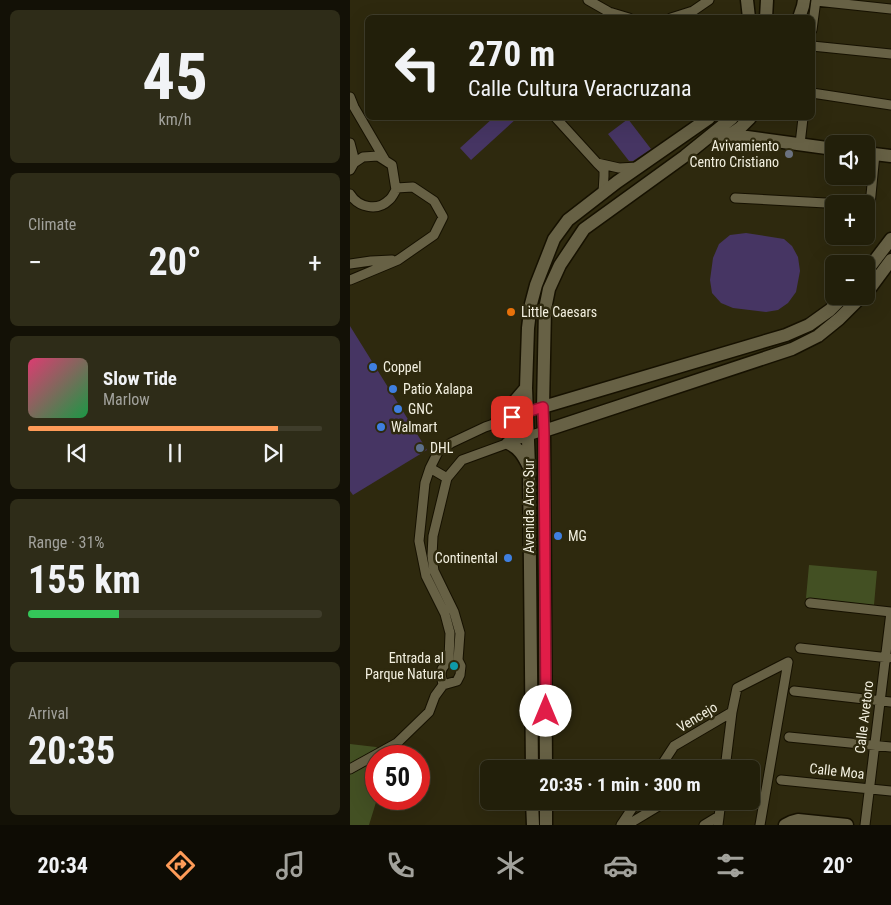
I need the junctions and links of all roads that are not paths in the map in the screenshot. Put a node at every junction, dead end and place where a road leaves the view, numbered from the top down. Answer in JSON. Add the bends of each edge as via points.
{"nodes":[{"id":1,"x":588,"y":0,"type":"edge"},
{"id":2,"x":709,"y":0,"type":"edge"},
{"id":3,"x":747,"y":0,"type":"edge"},
{"id":4,"x":767,"y":0,"type":"edge"},
{"id":5,"x":812,"y":0,"type":"edge"},
{"id":6,"x":891,"y":8,"type":"edge"},
{"id":7,"x":619,"y":15,"type":"edge"},
{"id":8,"x":680,"y":15,"type":"edge"},
{"id":9,"x":749,"y":15,"type":"edge"},
{"id":10,"x":766,"y":15,"type":"edge"},
{"id":11,"x":801,"y":15,"type":"edge"},
{"id":12,"x":812,"y":15,"type":"edge"},
{"id":13,"x":815,"y":46,"type":"edge"},
{"id":14,"x":891,"y":54,"type":"edge"},
{"id":15,"x":815,"y":93,"type":"edge"},
{"id":16,"x":350,"y":97,"type":"edge"},
{"id":17,"x":891,"y":105,"type":"edge"},
{"id":18,"x":558,"y":120,"type":"edge"},
{"id":19,"x":706,"y":120,"type":"edge"},
{"id":20,"x":729,"y":120,"type":"edge"},
{"id":21,"x":729,"y":120,"type":"edge"},
{"id":22,"x":748,"y":120,"type":"edge"},
{"id":23,"x":803,"y":120,"type":"edge"},
{"id":24,"x":723,"y":140,"type":"junction"},
{"id":25,"x":350,"y":143,"type":"edge"},
{"id":26,"x":800,"y":144,"type":"junction"},
{"id":27,"x":825,"y":148,"type":"edge"},
{"id":28,"x":875,"y":154,"type":"edge"},
{"id":29,"x":685,"y":156,"type":"junction"},
{"id":30,"x":891,"y":156,"type":"edge"},
{"id":31,"x":386,"y":161,"type":"junction"},
{"id":32,"x":597,"y":163,"type":"junction"},
{"id":33,"x":352,"y":164,"type":"edge"},
{"id":34,"x":639,"y":167,"type":"junction"},
{"id":35,"x":396,"y":188,"type":"junction"},
{"id":36,"x":603,"y":193,"type":"junction"},
{"id":37,"x":350,"y":194,"type":"edge"},
{"id":38,"x":735,"y":198,"type":"dead end"},
{"id":39,"x":825,"y":203,"type":"edge"},
{"id":40,"x":360,"y":204,"type":"junction"},
{"id":41,"x":350,"y":205,"type":"edge"},
{"id":42,"x":891,"y":239,"type":"edge"},
{"id":43,"x":398,"y":260,"type":"junction"},
{"id":44,"x":875,"y":260,"type":"edge"},
{"id":45,"x":891,"y":260,"type":"edge"},
{"id":46,"x":350,"y":264,"type":"edge"},
{"id":47,"x":350,"y":280,"type":"edge"},
{"id":48,"x":875,"y":282,"type":"edge"},
{"id":49,"x":835,"y":305,"type":"edge"},
{"id":50,"x":853,"y":305,"type":"edge"},
{"id":51,"x":526,"y":388,"type":"junction"},
{"id":52,"x":543,"y":407,"type":"junction"},
{"id":53,"x":527,"y":412,"type":"junction"},
{"id":54,"x":497,"y":422,"type":"junction"},
{"id":55,"x":544,"y":431,"type":"junction"},
{"id":56,"x":528,"y":436,"type":"junction"},
{"id":57,"x":508,"y":444,"type":"junction"},
{"id":58,"x":529,"y":467,"type":"junction"},
{"id":59,"x":430,"y":468,"type":"junction"},
{"id":60,"x":446,"y":478,"type":"junction"},
{"id":61,"x":418,"y":536,"type":"junction"},
{"id":62,"x":433,"y":536,"type":"junction"},
{"id":63,"x":810,"y":603,"type":"dead end"},
{"id":64,"x":890,"y":612,"type":"edge"},
{"id":65,"x":800,"y":648,"type":"dead end"},
{"id":66,"x":888,"y":658,"type":"edge"},
{"id":67,"x":454,"y":660,"type":"junction"},
{"id":68,"x":443,"y":685,"type":"junction"},
{"id":69,"x":794,"y":691,"type":"dead end"},
{"id":70,"x":880,"y":701,"type":"junction"},
{"id":71,"x":891,"y":702,"type":"edge"},
{"id":72,"x":732,"y":712,"type":"junction"},
{"id":73,"x":789,"y":737,"type":"dead end"},
{"id":74,"x":875,"y":745,"type":"junction"},
{"id":75,"x":891,"y":747,"type":"edge"},
{"id":76,"x":532,"y":760,"type":"edge"},
{"id":77,"x":546,"y":760,"type":"edge"},
{"id":78,"x":665,"y":760,"type":"edge"},
{"id":79,"x":725,"y":760,"type":"edge"},
{"id":80,"x":350,"y":769,"type":"edge"},
{"id":81,"x":781,"y":780,"type":"dead end"},
{"id":82,"x":870,"y":788,"type":"junction"},
{"id":83,"x":891,"y":791,"type":"edge"},
{"id":84,"x":532,"y":810,"type":"edge"},
{"id":85,"x":546,"y":810,"type":"edge"},
{"id":86,"x":631,"y":810,"type":"edge"},
{"id":87,"x":652,"y":810,"type":"edge"},
{"id":88,"x":718,"y":820,"type":"edge"},
{"id":89,"x":532,"y":825,"type":"edge"},
{"id":90,"x":546,"y":825,"type":"edge"},
{"id":91,"x":621,"y":825,"type":"edge"},
{"id":92,"x":627,"y":825,"type":"edge"},
{"id":93,"x":704,"y":825,"type":"edge"},
{"id":94,"x":760,"y":825,"type":"edge"},
{"id":95,"x":785,"y":825,"type":"edge"},
{"id":96,"x":847,"y":825,"type":"edge"},
{"id":97,"x":865,"y":825,"type":"edge"}],
"edges":[{"from":1,"to":7,"type":"street"},
{"from":2,"to":8,"type":"street"},
{"from":3,"to":9,"type":"main road"},
{"from":4,"to":10,"type":"main road"},
{"from":5,"to":6,"type":"street"},
{"from":5,"to":11,"type":"main road"},
{"from":5,"to":12,"type":"street"},
{"from":13,"to":14,"type":"street"},
{"from":15,"to":17,"type":"street"},
{"from":16,"to":31,"type":"street"},
{"from":18,"to":32,"type":"street"},
{"from":19,"to":34,"type":"main road","name":"Avenida Arco Sur"},
{"from":20,"to":24,"type":"main road","via":[[722,132]]},
{"from":21,"to":29,"type":"main road","name":"Avenida Arco Sur"},
{"from":22,"to":24,"type":"main road"},
{"from":23,"to":26,"type":"street"},
{"from":24,"to":26,"type":"main road","via":[[747,137]]},
{"from":24,"to":29,"type":"main road"},
{"from":25,"to":33,"type":"street"},
{"from":26,"to":27,"type":"main road"},
{"from":28,"to":30,"type":"main road"},
{"from":29,"to":52,"type":"main road","name":"Avenida Arco Sur","via":[[584,229],[560,266],[549,289],[545,309]]},
{"from":31,"to":33,"type":"street","via":[[378,156],[363,157]]},
{"from":31,"to":35,"type":"street","via":[[392,165]]},
{"from":32,"to":34,"type":"street","via":[[619,168]]},
{"from":32,"to":36,"type":"street","via":[[604,170]]},
{"from":34,"to":36,"type":"main road","name":"Avenida Arco Sur"},
{"from":35,"to":40,"type":"street","via":[[390,200],[380,206]]},
{"from":35,"to":43,"type":"street","via":[[413,187],[434,201],[443,217],[434,235]]},
{"from":36,"to":51,"type":"main road","name":"Avenida Arco Sur","via":[[568,220],[554,239],[542,267],[531,304]]},
{"from":37,"to":40,"type":"street"},
{"from":38,"to":39,"type":"street"},
{"from":40,"to":41,"type":"street"},
{"from":42,"to":44,"type":"main road"},
{"from":43,"to":46,"type":"street"},
{"from":43,"to":47,"type":"street"},
{"from":45,"to":48,"type":"main road"},
{"from":49,"to":52,"type":"main road","via":[[809,325],[786,335]]},
{"from":50,"to":55,"type":"main road","via":[[818,336],[792,349]]},
{"from":51,"to":53,"type":"main road","name":"Avenida Arco Sur"},
{"from":51,"to":54,"type":"main road"},
{"from":52,"to":53,"type":"street"},
{"from":52,"to":55,"type":"main road","name":"Avenida Arco Sur"},
{"from":53,"to":54,"type":"street"},
{"from":53,"to":56,"type":"main road","name":"Avenida Arco Sur"},
{"from":54,"to":59,"type":"street","via":[[450,443],[438,452]]},
{"from":55,"to":56,"type":"street"},
{"from":55,"to":77,"type":"main road","name":"Avenida Arco Sur"},
{"from":56,"to":57,"type":"street"},
{"from":56,"to":58,"type":"main road","name":"Avenida Arco Sur"},
{"from":57,"to":58,"type":"main road","via":[[521,452]]},
{"from":57,"to":60,"type":"street","via":[[462,460]]},
{"from":58,"to":76,"type":"main road","name":"Avenida Arco Sur"},
{"from":59,"to":60,"type":"street"},
{"from":59,"to":61,"type":"street"},
{"from":60,"to":62,"type":"street"},
{"from":61,"to":62,"type":"street","via":[[422,539]]},
{"from":61,"to":67,"type":"street","via":[[426,576],[445,614]]},
{"from":62,"to":67,"type":"street","via":[[434,571],[454,612],[460,633]]},
{"from":63,"to":64,"type":"street"},
{"from":64,"to":66,"type":"street","name":"Calle Avetoro"},
{"from":65,"to":66,"type":"street"},
{"from":66,"to":70,"type":"street","name":"Calle Avetoro"},
{"from":67,"to":68,"type":"street","via":[[442,669]]},
{"from":67,"to":68,"type":"street","via":[[462,666],[460,675],[457,681]]},
{"from":68,"to":80,"type":"street","via":[[429,712],[397,743]]},
{"from":69,"to":70,"type":"street"},
{"from":70,"to":71,"type":"street"},
{"from":70,"to":74,"type":"street","name":"Calle Avetoro"},
{"from":72,"to":78,"type":"street","name":"Vencejo","via":[[674,746]]},
{"from":72,"to":79,"type":"street"},
{"from":72,"to":94,"type":"street","via":[[737,688],[788,662]]},
{"from":73,"to":74,"type":"street"},
{"from":74,"to":75,"type":"street"},
{"from":74,"to":82,"type":"street","name":"Calle Avetoro"},
{"from":81,"to":82,"type":"street","name":"Calle Moa"},
{"from":82,"to":83,"type":"street","name":"Calle Moa"},
{"from":82,"to":97,"type":"street","name":"Calle Avetoro"},
{"from":84,"to":89,"type":"main road"},
{"from":85,"to":90,"type":"main road"},
{"from":86,"to":91,"type":"street"},
{"from":87,"to":92,"type":"street"},
{"from":88,"to":93,"type":"street"},
{"from":95,"to":96,"type":"main road","via":[[798,820]]}]}
